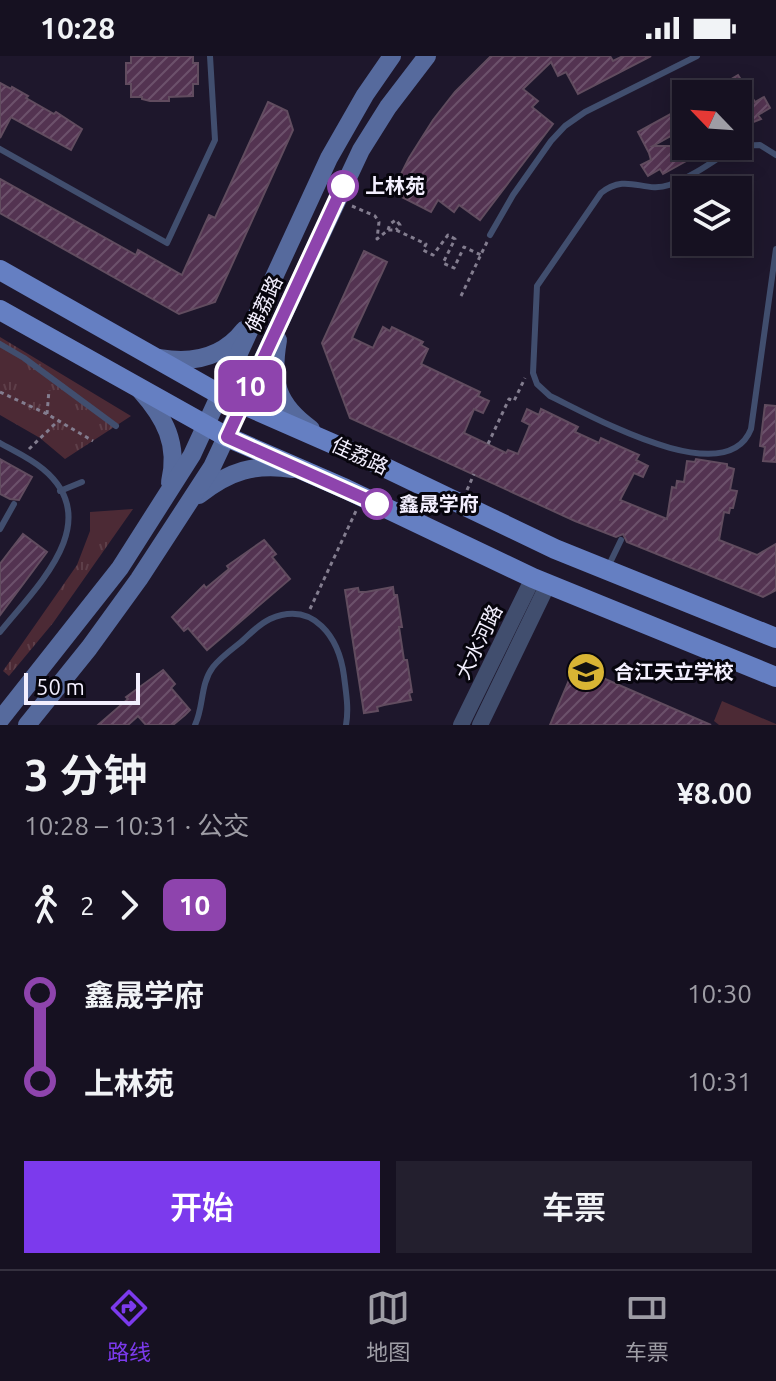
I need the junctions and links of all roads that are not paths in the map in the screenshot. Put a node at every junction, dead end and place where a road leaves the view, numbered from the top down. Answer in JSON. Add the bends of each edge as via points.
{"nodes":[{"id":1,"x":210,"y":56,"type":"edge"},
{"id":2,"x":392,"y":56,"type":"edge"},
{"id":3,"x":427,"y":56,"type":"edge"},
{"id":4,"x":697,"y":56,"type":"edge"},
{"id":5,"x":752,"y":145,"type":"edge"},
{"id":6,"x":0,"y":149,"type":"edge"},
{"id":7,"x":776,"y":155,"type":"edge"},
{"id":8,"x":713,"y":160,"type":"edge"},
{"id":9,"x":490,"y":235,"type":"road end"},
{"id":10,"x":776,"y":249,"type":"edge"},
{"id":11,"x":0,"y":270,"type":"edge"},
{"id":12,"x":773,"y":290,"type":"edge"},
{"id":13,"x":0,"y":310,"type":"edge"},
{"id":14,"x":256,"y":315,"type":"junction"},
{"id":15,"x":282,"y":318,"type":"junction"},
{"id":16,"x":116,"y":336,"type":"junction"},
{"id":17,"x":0,"y":344,"type":"edge"},
{"id":18,"x":152,"y":357,"type":"junction"},
{"id":19,"x":98,"y":365,"type":"junction"},
{"id":20,"x":138,"y":388,"type":"junction"},
{"id":21,"x":219,"y":394,"type":"junction"},
{"id":22,"x":242,"y":405,"type":"junction"},
{"id":23,"x":116,"y":426,"type":"dead end"},
{"id":24,"x":205,"y":426,"type":"junction"},
{"id":25,"x":227,"y":437,"type":"junction"},
{"id":26,"x":330,"y":442,"type":"junction"},
{"id":27,"x":0,"y":443,"type":"edge"},
{"id":28,"x":363,"y":457,"type":"junction"},
{"id":29,"x":306,"y":471,"type":"junction"},
{"id":30,"x":82,"y":482,"type":"dead end"},
{"id":31,"x":60,"y":491,"type":"junction"},
{"id":32,"x":168,"y":493,"type":"junction"},
{"id":33,"x":354,"y":493,"type":"junction"},
{"id":34,"x":14,"y":504,"type":"dead end"},
{"id":35,"x":178,"y":517,"type":"junction"},
{"id":36,"x":0,"y":529,"type":"edge"},
{"id":37,"x":621,"y":540,"type":"dead end"},
{"id":38,"x":607,"y":570,"type":"junction"},
{"id":39,"x":540,"y":581,"type":"junction"},
{"id":40,"x":0,"y":632,"type":"edge"},
{"id":41,"x":776,"y":638,"type":"edge"},
{"id":42,"x":776,"y":677,"type":"edge"},
{"id":43,"x":0,"y":720,"type":"edge"},
{"id":44,"x":27,"y":725,"type":"edge"},
{"id":45,"x":195,"y":725,"type":"edge"},
{"id":46,"x":346,"y":725,"type":"edge"},
{"id":47,"x":461,"y":725,"type":"edge"},
{"id":48,"x":480,"y":725,"type":"edge"}],
"edges":[{"from":1,"to":6,"type":"lane","via":[[215,140],[167,243]]},
{"from":2,"to":14,"type":"main road","name":"佛荔路","via":[[339,138]]},
{"from":3,"to":15,"type":"main road","name":"佛荔路","via":[[371,132]]},
{"from":4,"to":9,"type":"lane","via":[[565,126]]},
{"from":5,"to":7,"type":"lane"},
{"from":8,"to":12,"type":"lane","via":[[666,186],[625,182],[601,193],[537,286],[534,379],[550,396],[660,446],[726,453],[744,442],[751,429]]},
{"from":10,"to":12,"type":"lane"},
{"from":11,"to":16,"type":"main road","name":"佳荔路"},
{"from":13,"to":19,"type":"main road","name":"佳荔路"},
{"from":14,"to":18,"type":"main road","via":[[237,339],[211,356],[185,361]]},
{"from":14,"to":21,"type":"main road","name":"佛荔路"},
{"from":15,"to":22,"type":"main road","name":"佛荔路"},
{"from":15,"to":26,"type":"main road","via":[[275,356],[278,391],[295,418]]},
{"from":16,"to":18,"type":"main road","name":"佳荔路"},
{"from":16,"to":19,"type":"main road"},
{"from":17,"to":23,"type":"lane"},
{"from":18,"to":21,"type":"main road","name":"佳荔路"},
{"from":19,"to":20,"type":"main road","name":"佳荔路"},
{"from":20,"to":24,"type":"main road","name":"佳荔路"},
{"from":20,"to":32,"type":"main road","via":[[169,432],[174,455]]},
{"from":21,"to":22,"type":"main road","name":"佳荔路"},
{"from":21,"to":24,"type":"main road","name":"佛荔路"},
{"from":22,"to":25,"type":"main road","name":"佛荔路"},
{"from":22,"to":26,"type":"main road","name":"佳荔路"},
{"from":24,"to":25,"type":"main road","name":"佳荔路"},
{"from":24,"to":32,"type":"main road","name":"佛荔路"},
{"from":25,"to":29,"type":"main road","name":"佳荔路"},
{"from":25,"to":35,"type":"main road","name":"佛荔路"},
{"from":26,"to":28,"type":"main road","name":"佳荔路"},
{"from":27,"to":31,"type":"lane","via":[[42,468]]},
{"from":28,"to":33,"type":"main road"},
{"from":28,"to":38,"type":"main road","name":"佳荔路"},
{"from":29,"to":33,"type":"main road","name":"佳荔路"},
{"from":29,"to":35,"type":"main road","via":[[244,468],[214,484]]},
{"from":30,"to":31,"type":"lane"},
{"from":31,"to":40,"type":"lane","via":[[68,520],[64,545]]},
{"from":32,"to":43,"type":"main road","name":"佛荔路","via":[[120,568]]},
{"from":33,"to":39,"type":"main road","name":"佳荔路"},
{"from":34,"to":36,"type":"lane"},
{"from":35,"to":44,"type":"main road","name":"佛荔路","via":[[89,648]]},
{"from":37,"to":38,"type":"lane"},
{"from":38,"to":41,"type":"main road","name":"佳荔路"},
{"from":39,"to":42,"type":"main road","name":"佳荔路"},
{"from":39,"to":47,"type":"street","name":"大水河路"},
{"from":39,"to":48,"type":"street","name":"大水河路"},
{"from":45,"to":46,"type":"lane","via":[[207,678],[221,659],[258,627],[289,615],[307,618],[329,632],[339,648],[349,708]]}]}
